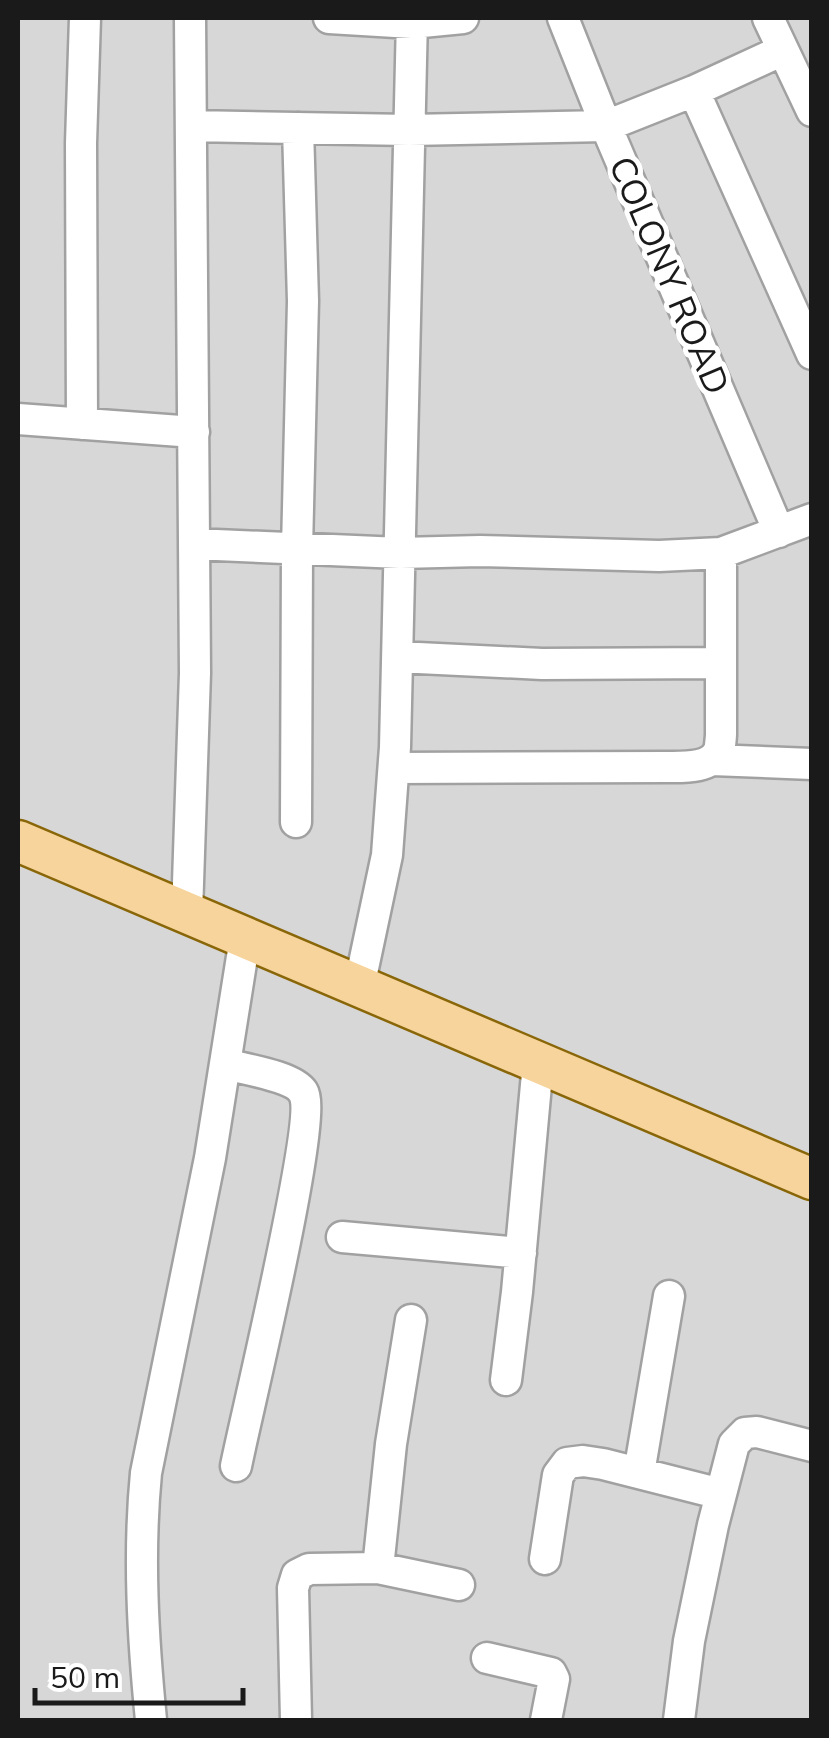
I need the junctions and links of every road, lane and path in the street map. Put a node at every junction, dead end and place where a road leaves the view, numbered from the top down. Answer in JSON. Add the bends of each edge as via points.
{"nodes":[{"id":1,"x":85,"y":18,"type":"edge"},
{"id":2,"x":190,"y":18,"type":"edge"},
{"id":3,"x":330,"y":18,"type":"edge"},
{"id":4,"x":462,"y":18,"type":"edge"},
{"id":5,"x":563,"y":18,"type":"edge"},
{"id":6,"x":768,"y":18,"type":"edge"},
{"id":7,"x":412,"y":20,"type":"edge"},
{"id":8,"x":797,"y":65,"type":"edge"},
{"id":9,"x":694,"y":91,"type":"junction"},
{"id":10,"x":812,"y":111,"type":"edge"},
{"id":11,"x":191,"y":126,"type":"junction"},
{"id":12,"x":606,"y":126,"type":"junction"},
{"id":13,"x":298,"y":128,"type":"junction"},
{"id":14,"x":410,"y":130,"type":"junction"},
{"id":15,"x":812,"y":354,"type":"edge"},
{"id":16,"x":18,"y":419,"type":"edge"},
{"id":17,"x":82,"y":424,"type":"junction"},
{"id":18,"x":194,"y":432,"type":"junction"},
{"id":19,"x":812,"y":519,"type":"edge"},
{"id":20,"x":778,"y":532,"type":"junction"},
{"id":21,"x":194,"y":544,"type":"junction"},
{"id":22,"x":297,"y":549,"type":"junction"},
{"id":23,"x":400,"y":553,"type":"junction"},
{"id":24,"x":721,"y":553,"type":"junction"},
{"id":25,"x":398,"y":657,"type":"junction"},
{"id":26,"x":721,"y":662,"type":"junction"},
{"id":27,"x":712,"y":760,"type":"junction"},
{"id":28,"x":812,"y":764,"type":"edge"},
{"id":29,"x":394,"y":768,"type":"junction"},
{"id":30,"x":296,"y":822,"type":"dead end"},
{"id":31,"x":18,"y":841,"type":"edge"},
{"id":32,"x":187,"y":913,"type":"junction"},
{"id":33,"x":245,"y":938,"type":"junction"},
{"id":34,"x":359,"y":987,"type":"junction"},
{"id":35,"x":538,"y":1063,"type":"junction"},
{"id":36,"x":225,"y":1064,"type":"junction"},
{"id":37,"x":812,"y":1180,"type":"edge"},
{"id":38,"x":342,"y":1237,"type":"dead end"},
{"id":39,"x":521,"y":1253,"type":"junction"},
{"id":40,"x":669,"y":1296,"type":"dead end"},
{"id":41,"x":411,"y":1320,"type":"dead end"},
{"id":42,"x":506,"y":1380,"type":"dead end"},
{"id":43,"x":812,"y":1446,"type":"edge"},
{"id":44,"x":236,"y":1466,"type":"dead end"},
{"id":45,"x":639,"y":1473,"type":"junction"},
{"id":46,"x":721,"y":1494,"type":"junction"},
{"id":47,"x":545,"y":1559,"type":"dead end"},
{"id":48,"x":378,"y":1568,"type":"junction"},
{"id":49,"x":459,"y":1585,"type":"dead end"},
{"id":50,"x":486,"y":1658,"type":"dead end"},
{"id":51,"x":151,"y":1720,"type":"edge"},
{"id":52,"x":296,"y":1720,"type":"edge"},
{"id":53,"x":546,"y":1720,"type":"edge"},
{"id":54,"x":678,"y":1720,"type":"edge"}],
"edges":[{"from":1,"to":17,"type":"street"},
{"from":2,"to":11,"type":"street"},
{"from":3,"to":7,"type":"street"},
{"from":4,"to":7,"type":"street"},
{"from":5,"to":12,"type":"street","name":"COLONY ROAD"},
{"from":6,"to":8,"type":"street"},
{"from":7,"to":14,"type":"street"},
{"from":8,"to":9,"type":"street"},
{"from":8,"to":10,"type":"street"},
{"from":9,"to":12,"type":"street"},
{"from":9,"to":15,"type":"street"},
{"from":11,"to":13,"type":"street"},
{"from":11,"to":18,"type":"street"},
{"from":12,"to":14,"type":"street"},
{"from":12,"to":20,"type":"street","name":"COLONY ROAD"},
{"from":13,"to":14,"type":"street"},
{"from":13,"to":22,"type":"street"},
{"from":14,"to":23,"type":"street"},
{"from":16,"to":17,"type":"street"},
{"from":17,"to":18,"type":"street"},
{"from":18,"to":21,"type":"street"},
{"from":19,"to":20,"type":"street"},
{"from":20,"to":24,"type":"street"},
{"from":21,"to":22,"type":"street"},
{"from":21,"to":32,"type":"street"},
{"from":22,"to":23,"type":"street"},
{"from":22,"to":30,"type":"street"},
{"from":23,"to":24,"type":"street"},
{"from":23,"to":25,"type":"street"},
{"from":24,"to":26,"type":"street"},
{"from":25,"to":26,"type":"street"},
{"from":25,"to":29,"type":"street"},
{"from":26,"to":27,"type":"street","via":[[720,750]]},
{"from":27,"to":28,"type":"street"},
{"from":27,"to":29,"type":"street","via":[[666,767]]},
{"from":29,"to":34,"type":"street","via":[[387,855]]},
{"from":31,"to":32,"type":"main road"},
{"from":32,"to":33,"type":"main road"},
{"from":33,"to":34,"type":"main road"},
{"from":33,"to":36,"type":"street"},
{"from":34,"to":35,"type":"main road"},
{"from":35,"to":37,"type":"main road"},
{"from":35,"to":39,"type":"street"},
{"from":36,"to":44,"type":"street","via":[[294,1084],[304,1092],[307,1109]]},
{"from":36,"to":51,"type":"street","via":[[146,1473],[144,1655]]},
{"from":38,"to":39,"type":"street"},
{"from":39,"to":42,"type":"street"},
{"from":40,"to":45,"type":"street"},
{"from":41,"to":48,"type":"street"},
{"from":43,"to":46,"type":"street","via":[[745,1433],[734,1444]]},
{"from":45,"to":46,"type":"street"},
{"from":45,"to":47,"type":"street","via":[[583,1460],[567,1463],[558,1476]]},
{"from":46,"to":54,"type":"street"},
{"from":48,"to":49,"type":"street"},
{"from":48,"to":52,"type":"street","via":[[308,1568],[297,1574]]},
{"from":50,"to":53,"type":"street","via":[[551,1673]]}]}
